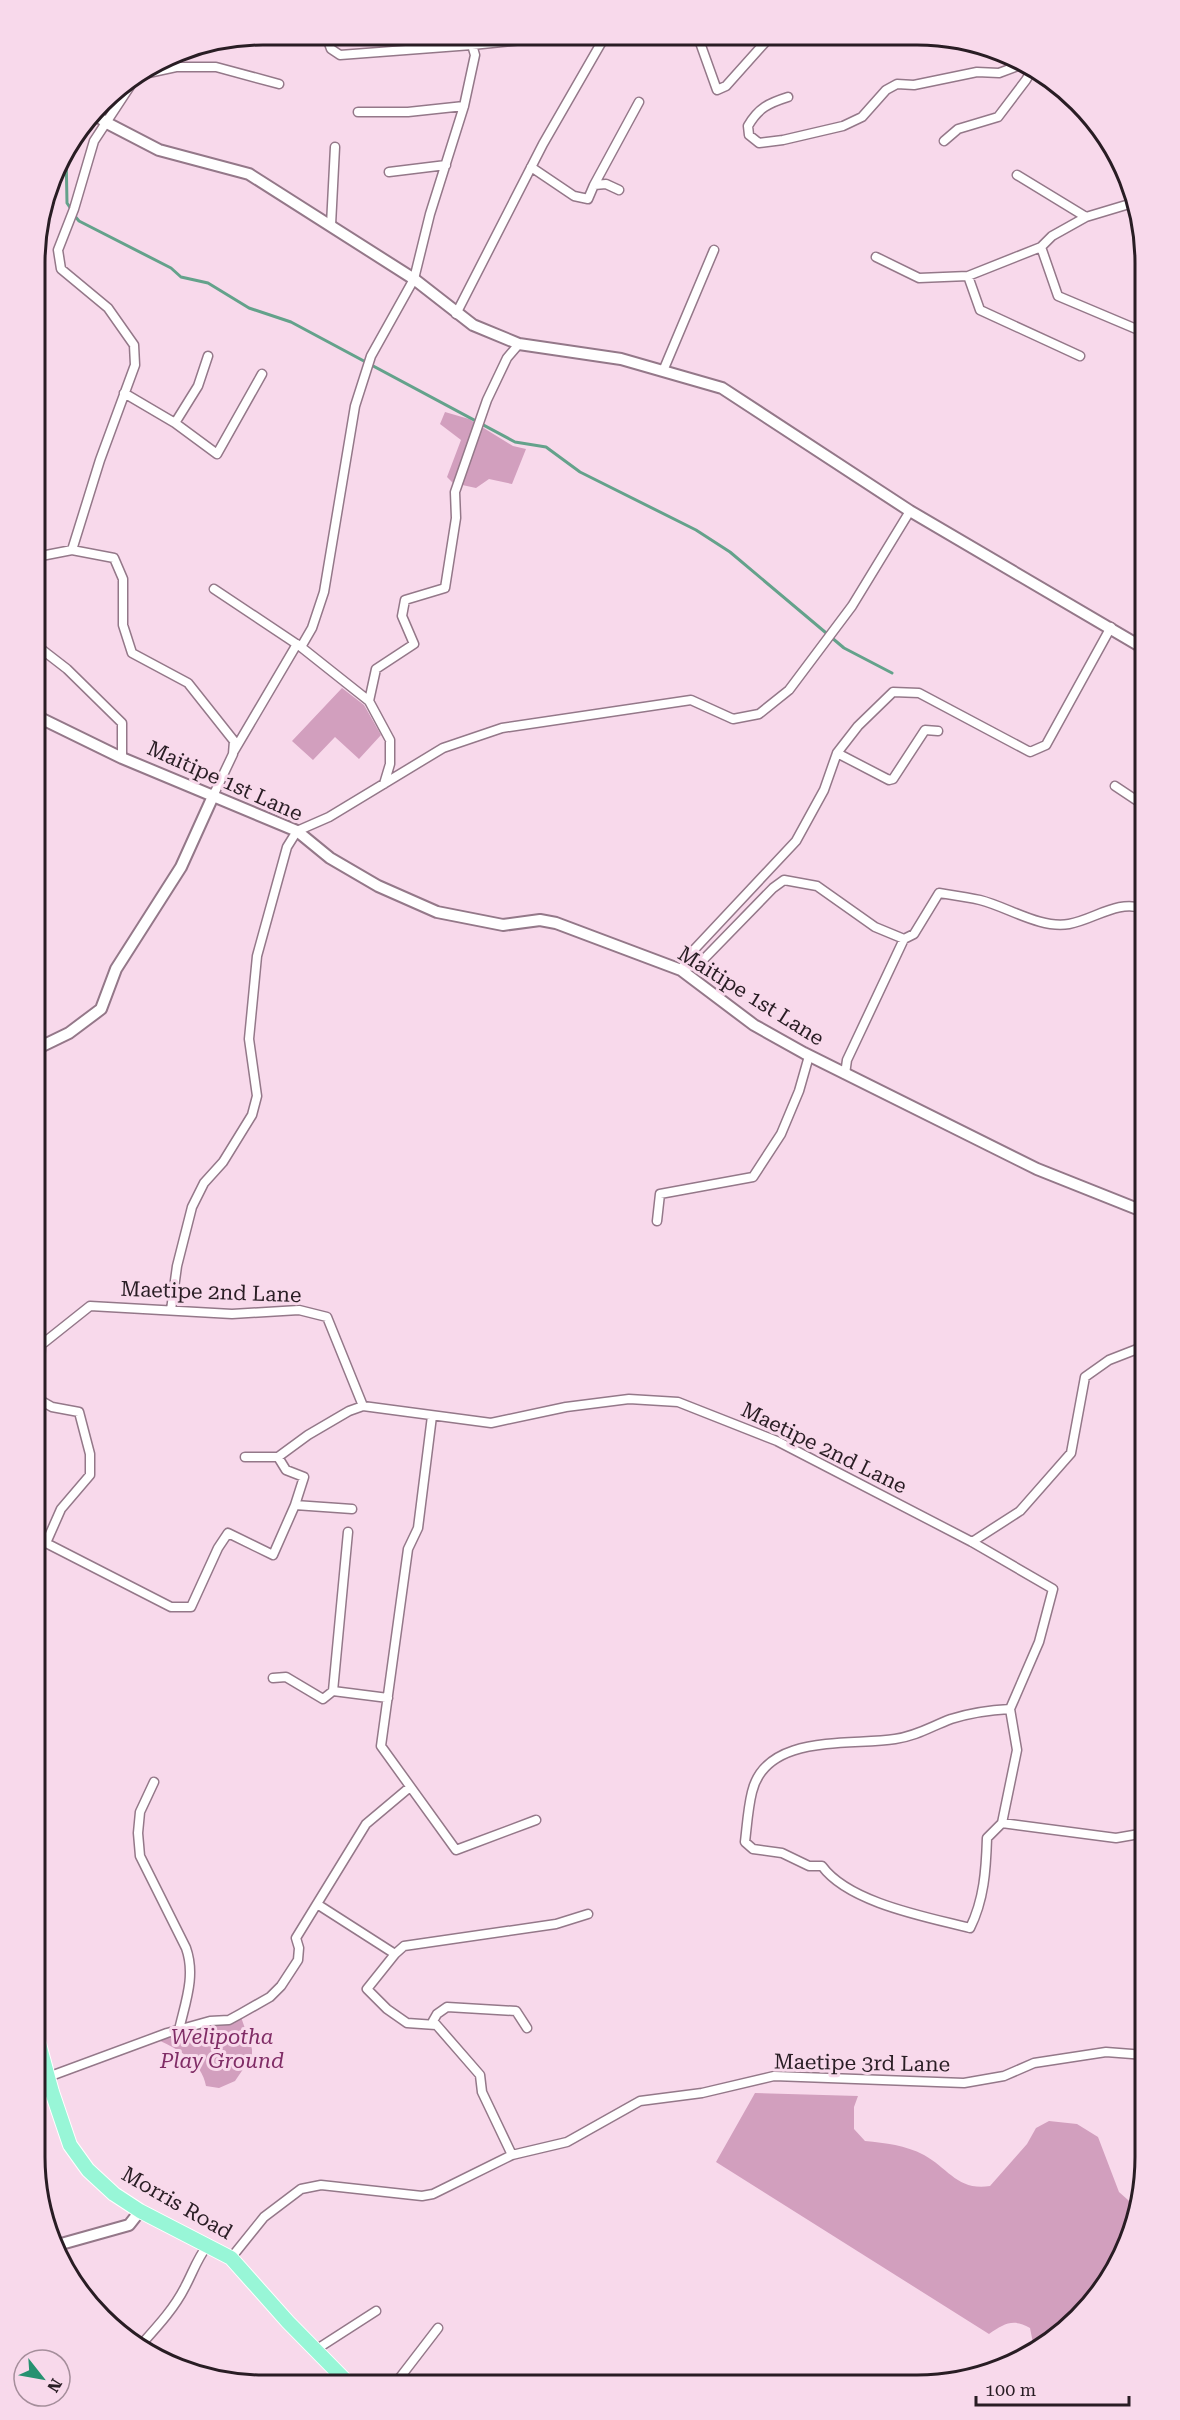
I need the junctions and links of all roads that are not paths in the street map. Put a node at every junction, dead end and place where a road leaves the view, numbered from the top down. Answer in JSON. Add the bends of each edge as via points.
{"nodes":[{"id":1,"x":330,"y":45,"type":"edge"},
{"id":2,"x":472,"y":45,"type":"joint"},
{"id":3,"x":600,"y":45,"type":"edge"},
{"id":4,"x":701,"y":45,"type":"edge"},
{"id":5,"x":763,"y":45,"type":"edge"},
{"id":6,"x":1014,"y":67,"type":"edge"},
{"id":7,"x":160,"y":71,"type":"edge"},
{"id":8,"x":1029,"y":76,"type":"edge"},
{"id":9,"x":279,"y":84,"type":"dead end"},
{"id":10,"x":124,"y":95,"type":"edge"},
{"id":11,"x":788,"y":97,"type":"dead end"},
{"id":12,"x":639,"y":102,"type":"dead end"},
{"id":13,"x":464,"y":106,"type":"junction"},
{"id":14,"x":358,"y":112,"type":"dead end"},
{"id":15,"x":100,"y":118,"type":"edge"},
{"id":16,"x":105,"y":122,"type":"junction"},
{"id":17,"x":944,"y":141,"type":"dead end"},
{"id":18,"x":335,"y":147,"type":"dead end"},
{"id":19,"x":447,"y":165,"type":"junction"},
{"id":20,"x":531,"y":167,"type":"junction"},
{"id":21,"x":389,"y":172,"type":"dead end"},
{"id":22,"x":1017,"y":175,"type":"dead end"},
{"id":23,"x":594,"y":185,"type":"junction"},
{"id":24,"x":619,"y":190,"type":"dead end"},
{"id":25,"x":1127,"y":205,"type":"edge"},
{"id":26,"x":1086,"y":217,"type":"junction"},
{"id":27,"x":331,"y":225,"type":"junction"},
{"id":28,"x":1041,"y":247,"type":"junction"},
{"id":29,"x":714,"y":250,"type":"dead end"},
{"id":30,"x":876,"y":257,"type":"dead end"},
{"id":31,"x":968,"y":276,"type":"junction"},
{"id":32,"x":414,"y":279,"type":"junction"},
{"id":33,"x":456,"y":314,"type":"junction"},
{"id":34,"x":1135,"y":329,"type":"edge"},
{"id":35,"x":519,"y":344,"type":"junction"},
{"id":36,"x":208,"y":356,"type":"dead end"},
{"id":37,"x":1080,"y":356,"type":"dead end"},
{"id":38,"x":663,"y":371,"type":"junction"},
{"id":39,"x":262,"y":374,"type":"dead end"},
{"id":40,"x":124,"y":393,"type":"junction"},
{"id":41,"x":175,"y":423,"type":"junction"},
{"id":42,"x":909,"y":511,"type":"junction"},
{"id":43,"x":72,"y":550,"type":"junction"},
{"id":44,"x":45,"y":555,"type":"edge"},
{"id":45,"x":214,"y":589,"type":"dead end"},
{"id":46,"x":1112,"y":627,"type":"junction"},
{"id":47,"x":1135,"y":642,"type":"edge"},
{"id":48,"x":299,"y":646,"type":"junction"},
{"id":49,"x":45,"y":652,"type":"edge"},
{"id":50,"x":369,"y":701,"type":"junction"},
{"id":51,"x":45,"y":720,"type":"edge"},
{"id":52,"x":938,"y":731,"type":"dead end"},
{"id":53,"x":837,"y":753,"type":"junction"},
{"id":54,"x":233,"y":754,"type":"junction"},
{"id":55,"x":122,"y":758,"type":"junction"},
{"id":56,"x":384,"y":784,"type":"junction"},
{"id":57,"x":1115,"y":786,"type":"dead end"},
{"id":58,"x":214,"y":794,"type":"junction"},
{"id":59,"x":1135,"y":799,"type":"edge"},
{"id":60,"x":297,"y":831,"type":"junction"},
{"id":61,"x":1135,"y":907,"type":"edge"},
{"id":62,"x":904,"y":939,"type":"junction"},
{"id":63,"x":681,"y":970,"type":"junction"},
{"id":64,"x":45,"y":1045,"type":"edge"},
{"id":65,"x":809,"y":1056,"type":"junction"},
{"id":66,"x":845,"y":1074,"type":"junction"},
{"id":67,"x":1135,"y":1208,"type":"edge"},
{"id":68,"x":657,"y":1221,"type":"dead end"},
{"id":69,"x":171,"y":1310,"type":"junction"},
{"id":70,"x":45,"y":1339,"type":"edge"},
{"id":71,"x":1135,"y":1350,"type":"edge"},
{"id":72,"x":45,"y":1403,"type":"edge"},
{"id":73,"x":363,"y":1406,"type":"junction"},
{"id":74,"x":430,"y":1416,"type":"junction"},
{"id":75,"x":245,"y":1457,"type":"dead end"},
{"id":76,"x":278,"y":1457,"type":"junction"},
{"id":77,"x":417,"y":1492,"type":"dead end"},
{"id":78,"x":295,"y":1505,"type":"junction"},
{"id":79,"x":352,"y":1509,"type":"dead end"},
{"id":80,"x":348,"y":1532,"type":"dead end"},
{"id":81,"x":972,"y":1542,"type":"junction"},
{"id":82,"x":273,"y":1678,"type":"dead end"},
{"id":83,"x":333,"y":1691,"type":"junction"},
{"id":84,"x":388,"y":1698,"type":"junction"},
{"id":85,"x":1010,"y":1709,"type":"junction"},
{"id":86,"x":154,"y":1782,"type":"dead end"},
{"id":87,"x":410,"y":1787,"type":"junction"},
{"id":88,"x":536,"y":1820,"type":"dead end"},
{"id":89,"x":1002,"y":1823,"type":"junction"},
{"id":90,"x":1135,"y":1835,"type":"edge"},
{"id":91,"x":317,"y":1904,"type":"junction"},
{"id":92,"x":588,"y":1914,"type":"dead end"},
{"id":93,"x":395,"y":1953,"type":"junction"},
{"id":94,"x":436,"y":2025,"type":"junction"},
{"id":95,"x":526,"y":2028,"type":"dead end"},
{"id":96,"x":179,"y":2030,"type":"junction"},
{"id":97,"x":1135,"y":2054,"type":"edge"},
{"id":98,"x":45,"y":2066,"type":"edge"},
{"id":99,"x":48,"y":2077,"type":"junction"},
{"id":100,"x":512,"y":2155,"type":"junction"},
{"id":101,"x":140,"y":2211,"type":"junction"},
{"id":102,"x":63,"y":2243,"type":"edge"},
{"id":103,"x":207,"y":2246,"type":"junction"},
{"id":104,"x":231,"y":2259,"type":"junction"},
{"id":105,"x":376,"y":2311,"type":"dead end"},
{"id":106,"x":438,"y":2328,"type":"dead end"},
{"id":107,"x":145,"y":2340,"type":"edge"},
{"id":108,"x":317,"y":2349,"type":"junction"},
{"id":109,"x":341,"y":2375,"type":"edge"},
{"id":110,"x":402,"y":2375,"type":"edge"}],
"edges":[{"from":1,"to":2,"type":"street","via":[[340,55]]},
{"from":2,"to":13,"type":"street","via":[[475,56]]},
{"from":3,"to":20,"type":"street"},
{"from":4,"to":5,"type":"street","via":[[717,90],[726,86]]},
{"from":6,"to":11,"type":"street","via":[[999,73],[977,72],[914,85],[897,84],[886,90],[861,117],[843,126],[759,143],[749,135],[748,126],[755,113]]},
{"from":7,"to":9,"type":"street","via":[[216,67]]},
{"from":8,"to":17,"type":"street","via":[[998,117],[958,129]]},
{"from":10,"to":16,"type":"street"},
{"from":12,"to":23,"type":"street"},
{"from":13,"to":14,"type":"street"},
{"from":13,"to":19,"type":"street"},
{"from":15,"to":16,"type":"street"},
{"from":16,"to":27,"type":"street","via":[[159,150],[249,174]]},
{"from":16,"to":40,"type":"street","via":[[94,141],[58,250],[60,269],[108,308],[134,345],[135,366]]},
{"from":18,"to":27,"type":"street"},
{"from":19,"to":21,"type":"street"},
{"from":19,"to":32,"type":"street"},
{"from":20,"to":23,"type":"street","via":[[574,196],[588,199]]},
{"from":20,"to":33,"type":"street"},
{"from":22,"to":26,"type":"street"},
{"from":23,"to":24,"type":"street","via":[[606,184]]},
{"from":25,"to":26,"type":"street"},
{"from":26,"to":28,"type":"street","via":[[1052,236]]},
{"from":27,"to":32,"type":"street"},
{"from":28,"to":31,"type":"street"},
{"from":28,"to":34,"type":"street","via":[[1058,297]]},
{"from":29,"to":38,"type":"street"},
{"from":30,"to":31,"type":"street","via":[[919,278]]},
{"from":31,"to":37,"type":"street","via":[[980,310]]},
{"from":32,"to":33,"type":"street"},
{"from":32,"to":48,"type":"street","via":[[370,356],[355,405],[324,592],[312,628]]},
{"from":33,"to":35,"type":"street"},
{"from":35,"to":38,"type":"street","via":[[621,359]]},
{"from":35,"to":50,"type":"street","via":[[507,358],[487,400],[455,492],[456,518],[445,588],[405,600],[402,616],[414,644],[376,669]]},
{"from":36,"to":41,"type":"street","via":[[198,386]]},
{"from":38,"to":42,"type":"street","via":[[722,388]]},
{"from":39,"to":41,"type":"street","via":[[217,454]]},
{"from":40,"to":41,"type":"street"},
{"from":40,"to":43,"type":"street"},
{"from":42,"to":46,"type":"street"},
{"from":42,"to":56,"type":"street","via":[[852,606],[789,690],[759,714],[733,719],[691,700],[502,728],[443,748]]},
{"from":43,"to":44,"type":"street"},
{"from":43,"to":54,"type":"street","via":[[114,558],[123,579],[123,625],[132,653],[188,683],[234,741]]},
{"from":45,"to":48,"type":"street"},
{"from":46,"to":47,"type":"street"},
{"from":46,"to":53,"type":"street","via":[[1046,745],[1030,752],[919,693],[892,692]]},
{"from":48,"to":50,"type":"street"},
{"from":48,"to":54,"type":"street"},
{"from":49,"to":55,"type":"street","via":[[122,723]]},
{"from":50,"to":56,"type":"street","via":[[390,740],[390,764]]},
{"from":51,"to":55,"type":"street","name":"Maitipe 1st Lane"},
{"from":52,"to":53,"type":"street","via":[[925,730],[889,780]]},
{"from":53,"to":63,"type":"street","via":[[824,790],[796,841],[690,954]]},
{"from":54,"to":58,"type":"street"},
{"from":55,"to":58,"type":"street","name":"Maitipe 1st Lane"},
{"from":56,"to":60,"type":"street"},
{"from":57,"to":59,"type":"street"},
{"from":58,"to":60,"type":"street","name":"Maitipe 1st Lane"},
{"from":58,"to":64,"type":"street","via":[[181,867],[116,969],[101,1010]]},
{"from":60,"to":63,"type":"street","name":"Maitipe 1st Lane","via":[[330,858],[436,912],[503,925],[540,920],[556,923]]},
{"from":60,"to":69,"type":"street","via":[[287,847],[257,956],[249,1039],[257,1096],[252,1115],[223,1162],[204,1183],[192,1207]]},
{"from":61,"to":62,"type":"street","via":[[1114,908],[1069,924],[1047,923],[980,900],[939,893],[914,934]]},
{"from":62,"to":63,"type":"street","via":[[875,927],[817,886],[784,880],[701,962]]},
{"from":62,"to":66,"type":"street","via":[[847,1060]]},
{"from":63,"to":65,"type":"street","name":"Maitipe 1st Lane","via":[[754,1024]]},
{"from":65,"to":66,"type":"street","name":"Maitipe 1st Lane"},
{"from":65,"to":68,"type":"street","via":[[781,1134],[753,1177],[660,1194]]},
{"from":66,"to":67,"type":"street","name":"Maitipe 1st Lane","via":[[1037,1169]]},
{"from":69,"to":70,"type":"street","name":"Maetipe 2nd Lane","via":[[90,1306]]},
{"from":69,"to":73,"type":"street","name":"Maetipe 2nd Lane","via":[[232,1314],[299,1310],[327,1317]]},
{"from":71,"to":81,"type":"street","via":[[1109,1360],[1085,1377],[1071,1453],[1020,1511]]},
{"from":72,"to":78,"type":"street","via":[[79,1412],[90,1454],[90,1475],[61,1509],[46,1543],[171,1607],[190,1607],[228,1533],[273,1555]]},
{"from":73,"to":74,"type":"street","name":"Maetipe 2nd Lane"},
{"from":73,"to":76,"type":"street","via":[[308,1435]]},
{"from":74,"to":77,"type":"street"},
{"from":74,"to":81,"type":"street","name":"Maetipe 2nd Lane","via":[[491,1423],[629,1399],[678,1402],[777,1441]]},
{"from":74,"to":84,"type":"street","via":[[418,1528],[408,1549]]},
{"from":75,"to":76,"type":"street"},
{"from":76,"to":78,"type":"street","via":[[286,1470],[304,1477]]},
{"from":78,"to":79,"type":"street"},
{"from":80,"to":83,"type":"street"},
{"from":81,"to":85,"type":"street","name":"Maetipe 2nd Lane","via":[[1053,1589],[1039,1642]]},
{"from":82,"to":83,"type":"street","via":[[286,1677],[323,1699]]},
{"from":83,"to":84,"type":"street"},
{"from":84,"to":87,"type":"street","via":[[381,1746]]},
{"from":85,"to":89,"type":"street","via":[[1017,1750]]},
{"from":85,"to":89,"type":"street","via":[[951,1719],[895,1739],[844,1741],[774,1758],[760,1772],[752,1791],[745,1842],[753,1849],[783,1853],[809,1866],[822,1866],[831,1878],[888,1908],[970,1928],[979,1910],[987,1838]]},
{"from":86,"to":96,"type":"street","via":[[141,1812],[140,1856],[192,1964]]},
{"from":87,"to":88,"type":"street","via":[[456,1850]]},
{"from":87,"to":91,"type":"street","via":[[366,1824]]},
{"from":89,"to":90,"type":"street","via":[[1116,1838]]},
{"from":91,"to":93,"type":"street"},
{"from":91,"to":96,"type":"street","via":[[296,1938],[298,1960],[270,1997],[229,2020]]},
{"from":92,"to":93,"type":"street","via":[[556,1924],[404,1946]]},
{"from":93,"to":94,"type":"street","via":[[367,1989],[407,2023]]},
{"from":94,"to":95,"type":"street","via":[[436,2013],[447,2007],[460,2007],[516,2011]]},
{"from":94,"to":100,"type":"street","via":[[480,2075],[482,2092]]},
{"from":96,"to":99,"type":"street"},
{"from":97,"to":100,"type":"street","name":"Maetipe 3rd Lane","via":[[1106,2052],[1034,2063],[1004,2076],[964,2083],[774,2076],[640,2102],[567,2142]]},
{"from":98,"to":99,"type":"main road","name":"Morris Road"},
{"from":99,"to":101,"type":"main road","name":"Morris Road","via":[[70,2145],[79,2160],[114,2194]]},
{"from":100,"to":104,"type":"street","name":"Maetipe 3rd Lane","via":[[422,2196],[321,2185],[301,2189],[264,2217]]},
{"from":101,"to":102,"type":"street","via":[[129,2225]]},
{"from":101,"to":103,"type":"main road","name":"Morris Road"},
{"from":103,"to":104,"type":"main road","name":"Morris Road"},
{"from":103,"to":107,"type":"street","via":[[195,2262],[185,2288]]},
{"from":104,"to":108,"type":"main road","name":"Morris Road"},
{"from":105,"to":108,"type":"street"},
{"from":106,"to":110,"type":"street"},
{"from":108,"to":109,"type":"main road","name":"Morris Road"}]}
